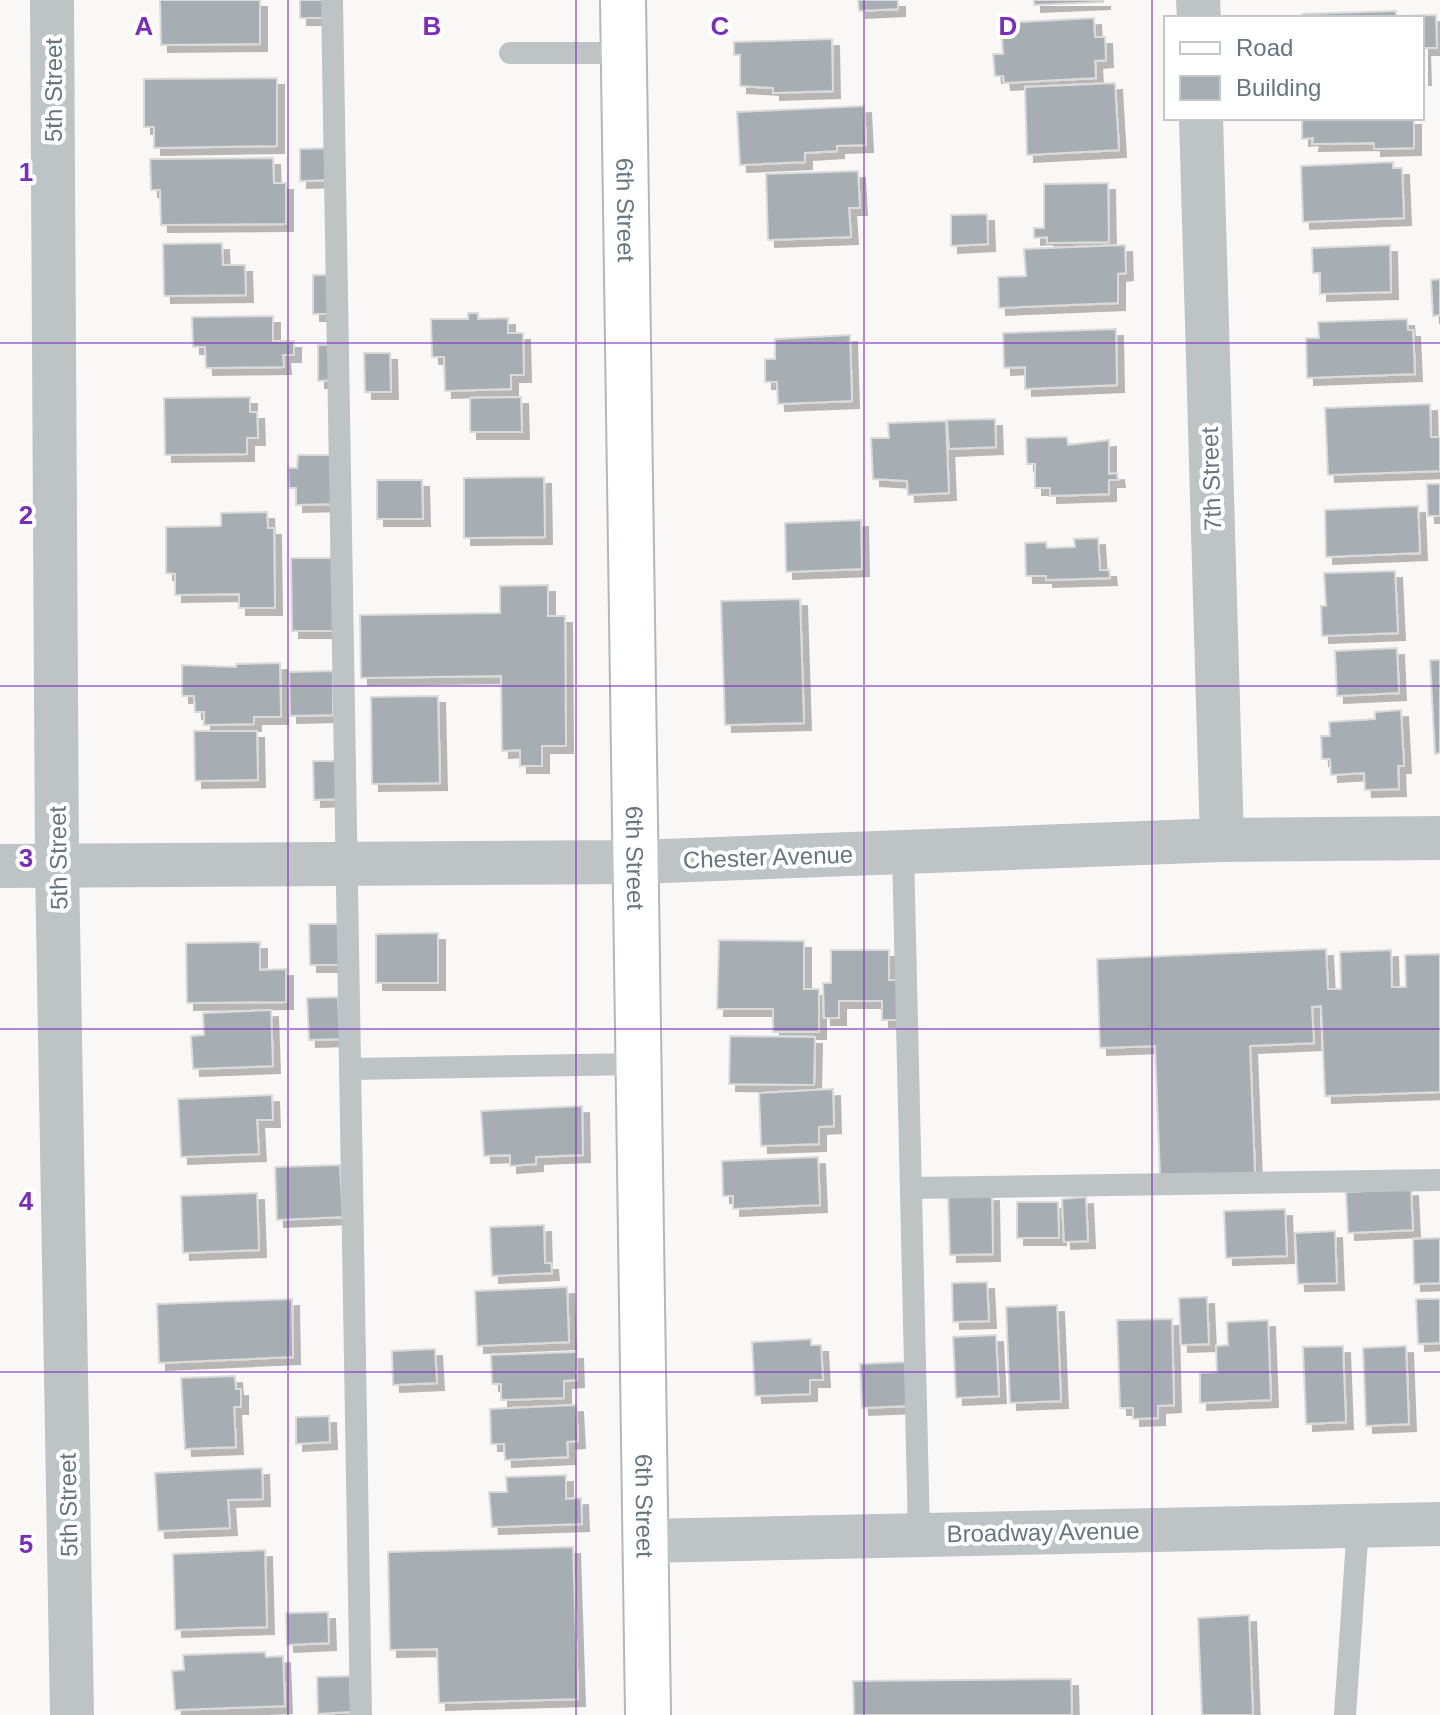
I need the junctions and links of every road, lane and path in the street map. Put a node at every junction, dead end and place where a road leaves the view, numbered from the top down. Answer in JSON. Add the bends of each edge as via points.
{"nodes":[{"id":1,"x":52,"y":0,"type":"edge"},
{"id":2,"x":332,"y":0,"type":"edge"},
{"id":3,"x":623,"y":0,"type":"edge"},
{"id":4,"x":510,"y":53,"type":"dead end"},
{"id":5,"x":624,"y":53,"type":"junction"},
{"id":6,"x":1201,"y":120,"type":"edge"},
{"id":7,"x":1440,"y":838,"type":"edge"},
{"id":8,"x":1222,"y":840,"type":"junction"},
{"id":9,"x":903,"y":852,"type":"junction"},
{"id":10,"x":636,"y":862,"type":"junction"},
{"id":11,"x":346,"y":863,"type":"junction"},
{"id":12,"x":57,"y":865,"type":"junction"},
{"id":13,"x":0,"y":866,"type":"edge"},
{"id":14,"x":638,"y":1064,"type":"junction"},
{"id":15,"x":350,"y":1069,"type":"junction"},
{"id":16,"x":1440,"y":1180,"type":"edge"},
{"id":17,"x":911,"y":1188,"type":"junction"},
{"id":18,"x":1440,"y":1524,"type":"edge"},
{"id":19,"x":1358,"y":1525,"type":"junction"},
{"id":20,"x":919,"y":1534,"type":"junction"},
{"id":21,"x":645,"y":1541,"type":"junction"},
{"id":22,"x":72,"y":1715,"type":"edge"},
{"id":23,"x":361,"y":1715,"type":"edge"},
{"id":24,"x":648,"y":1715,"type":"edge"},
{"id":25,"x":1345,"y":1715,"type":"edge"}],
"edges":[{"from":1,"to":12,"type":"street","name":"5th Street"},
{"from":2,"to":11,"type":"lane"},
{"from":3,"to":5,"type":"main road","name":"6th Street"},
{"from":4,"to":5,"type":"lane"},
{"from":5,"to":10,"type":"main road","name":"6th Street"},
{"from":6,"to":8,"type":"street","name":"7th Street"},
{"from":7,"to":8,"type":"street","name":"Chester Avenue"},
{"from":8,"to":9,"type":"street","name":"Chester Avenue"},
{"from":9,"to":10,"type":"street","name":"Chester Avenue"},
{"from":9,"to":17,"type":"lane"},
{"from":10,"to":11,"type":"street","name":"Chester Avenue"},
{"from":10,"to":14,"type":"main road","name":"6th Street"},
{"from":11,"to":12,"type":"street","name":"Chester Avenue"},
{"from":11,"to":15,"type":"lane"},
{"from":12,"to":13,"type":"street","name":"Chester Avenue"},
{"from":12,"to":22,"type":"street","name":"5th Street"},
{"from":14,"to":15,"type":"lane"},
{"from":14,"to":21,"type":"main road","name":"6th Street"},
{"from":15,"to":23,"type":"lane"},
{"from":16,"to":17,"type":"lane"},
{"from":17,"to":20,"type":"lane"},
{"from":18,"to":19,"type":"street","name":"Broadway Avenue"},
{"from":19,"to":20,"type":"street","name":"Broadway Avenue"},
{"from":19,"to":25,"type":"lane"},
{"from":20,"to":21,"type":"street","name":"Broadway Avenue"},
{"from":21,"to":24,"type":"main road","name":"6th Street"}]}
